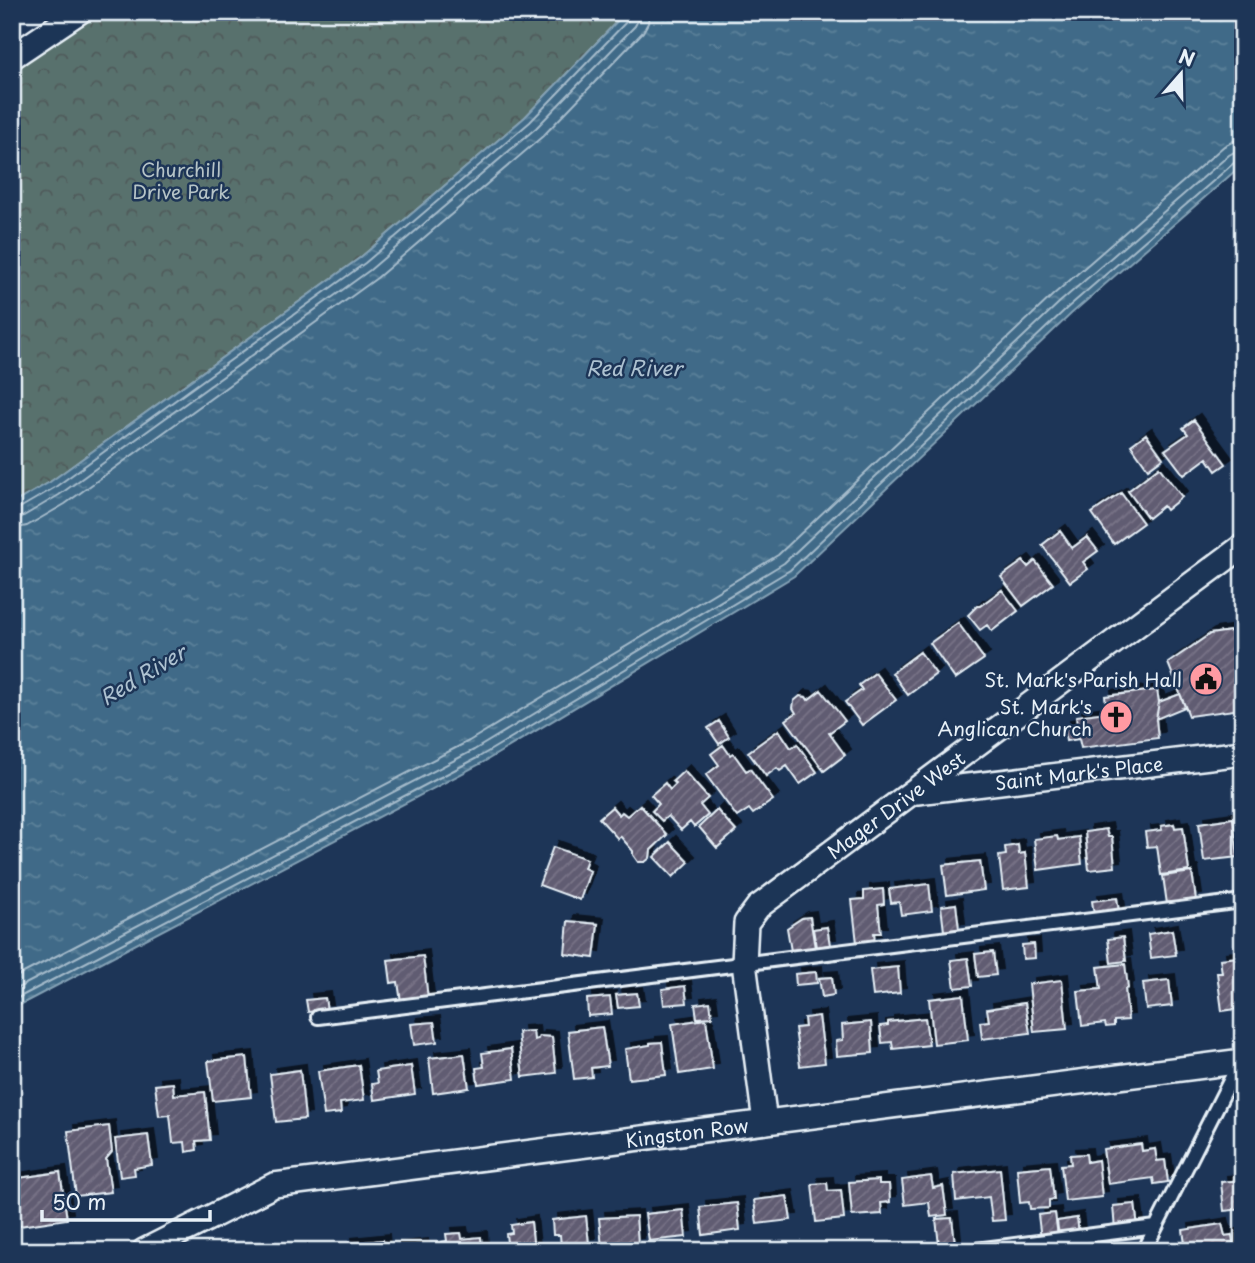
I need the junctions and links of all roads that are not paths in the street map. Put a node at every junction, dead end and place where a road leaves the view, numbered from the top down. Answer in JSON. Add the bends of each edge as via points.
{"nodes":[{"id":1,"x":79,"y":12,"type":"edge"},
{"id":2,"x":12,"y":57,"type":"edge"},
{"id":3,"x":1243,"y":546,"type":"edge"},
{"id":4,"x":1243,"y":753,"type":"edge"},
{"id":5,"x":914,"y":792,"type":"junction"},
{"id":6,"x":1243,"y":901,"type":"edge"},
{"id":7,"x":744,"y":962,"type":"junction"},
{"id":8,"x":318,"y":1017,"type":"dead end"},
{"id":9,"x":1242,"y":1060,"type":"edge"},
{"id":10,"x":765,"y":1122,"type":"junction"},
{"id":11,"x":1156,"y":1227,"type":"junction"},
{"id":12,"x":144,"y":1251,"type":"edge"},
{"id":13,"x":968,"y":1251,"type":"edge"},
{"id":14,"x":1144,"y":1251,"type":"edge"}],
"edges":[{"from":1,"to":2,"type":"street"},
{"from":3,"to":5,"type":"street","name":"Mager Drive West"},
{"from":4,"to":5,"type":"street","name":"Saint Mark's Place"},
{"from":5,"to":7,"type":"street","name":"Mager Drive West","via":[[758,907],[746,923]]},
{"from":6,"to":7,"type":"lane"},
{"from":7,"to":8,"type":"lane"},
{"from":7,"to":10,"type":"street","name":"Mager Drive West"},
{"from":9,"to":10,"type":"street","name":"Kingston Row"},
{"from":9,"to":11,"type":"lane"},
{"from":10,"to":12,"type":"street","name":"Kingston Row","via":[[274,1185]]},
{"from":11,"to":13,"type":"lane"},
{"from":11,"to":14,"type":"lane"}]}
